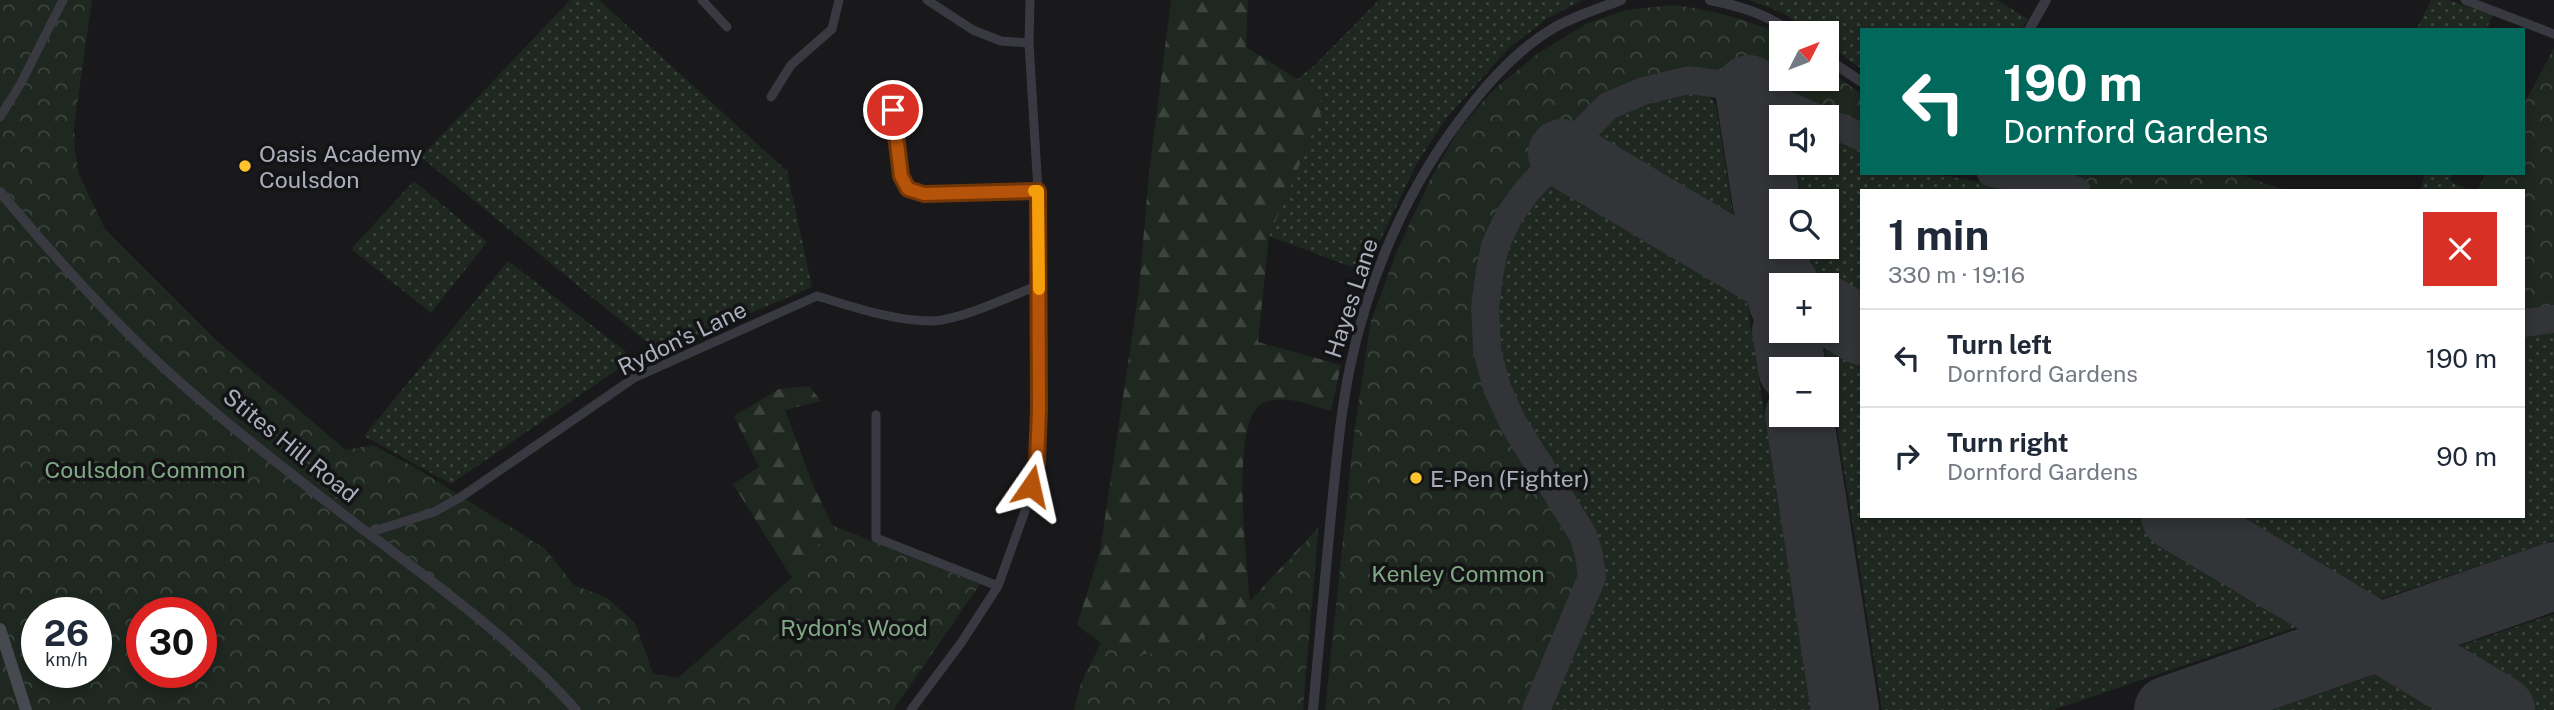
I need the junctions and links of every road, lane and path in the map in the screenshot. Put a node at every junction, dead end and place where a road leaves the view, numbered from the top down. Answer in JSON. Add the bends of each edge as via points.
{"nodes":[{"id":1,"x":63,"y":0,"type":"edge"},
{"id":2,"x":702,"y":0,"type":"edge"},
{"id":3,"x":839,"y":0,"type":"edge"},
{"id":4,"x":926,"y":0,"type":"edge"},
{"id":5,"x":1030,"y":0,"type":"edge"},
{"id":6,"x":1621,"y":0,"type":"edge"},
{"id":7,"x":1710,"y":0,"type":"edge"},
{"id":8,"x":2046,"y":0,"type":"edge"},
{"id":9,"x":2465,"y":0,"type":"edge"},
{"id":10,"x":1776,"y":21,"type":"edge"},
{"id":11,"x":727,"y":27,"type":"dead end"},
{"id":12,"x":2030,"y":28,"type":"edge"},
{"id":13,"x":2554,"y":34,"type":"edge"},
{"id":14,"x":1029,"y":43,"type":"junction"},
{"id":15,"x":1839,"y":67,"type":"edge"},
{"id":16,"x":1860,"y":81,"type":"edge"},
{"id":17,"x":771,"y":97,"type":"dead end"},
{"id":18,"x":893,"y":110,"type":"dead end"},
{"id":19,"x":0,"y":117,"type":"edge"},
{"id":20,"x":1038,"y":191,"type":"junction"},
{"id":21,"x":0,"y":192,"type":"edge"},
{"id":22,"x":1039,"y":285,"type":"junction"},
{"id":23,"x":876,"y":415,"type":"dead end"},
{"id":24,"x":368,"y":534,"type":"junction"},
{"id":25,"x":998,"y":586,"type":"junction"},
{"id":26,"x":0,"y":629,"type":"edge"},
{"id":27,"x":26,"y":710,"type":"edge"},
{"id":28,"x":576,"y":710,"type":"edge"},
{"id":29,"x":911,"y":710,"type":"edge"},
{"id":30,"x":1313,"y":710,"type":"edge"}],
"edges":[{"from":1,"to":19,"type":"street"},
{"from":2,"to":11,"type":"street"},
{"from":3,"to":17,"type":"street","via":[[832,29],[791,65]]},
{"from":4,"to":14,"type":"street","via":[[973,30],[1001,41]]},
{"from":5,"to":14,"type":"street"},
{"from":6,"to":30,"type":"street","name":"Hayes Lane","via":[[1552,29],[1488,84],[1425,170],[1392,236],[1373,283],[1350,367],[1333,491]]},
{"from":7,"to":10,"type":"street"},
{"from":8,"to":12,"type":"street"},
{"from":9,"to":13,"type":"street"},
{"from":14,"to":20,"type":"street"},
{"from":15,"to":16,"type":"street"},
{"from":18,"to":20,"type":"street","via":[[901,176],[908,189],[924,194]]},
{"from":20,"to":22,"type":"street"},
{"from":21,"to":24,"type":"street","name":"Stites Hill Road","via":[[149,354]]},
{"from":22,"to":24,"type":"street","name":"Rydon's Lane","via":[[934,321],[890,317],[817,296],[634,378],[461,497],[434,512]]},
{"from":22,"to":25,"type":"street","via":[[1037,462]]},
{"from":23,"to":25,"type":"street","via":[[876,538]]},
{"from":24,"to":28,"type":"street","name":"Stites Hill Road","via":[[501,638]]},
{"from":25,"to":29,"type":"street"},
{"from":26,"to":27,"type":"main road"}]}
